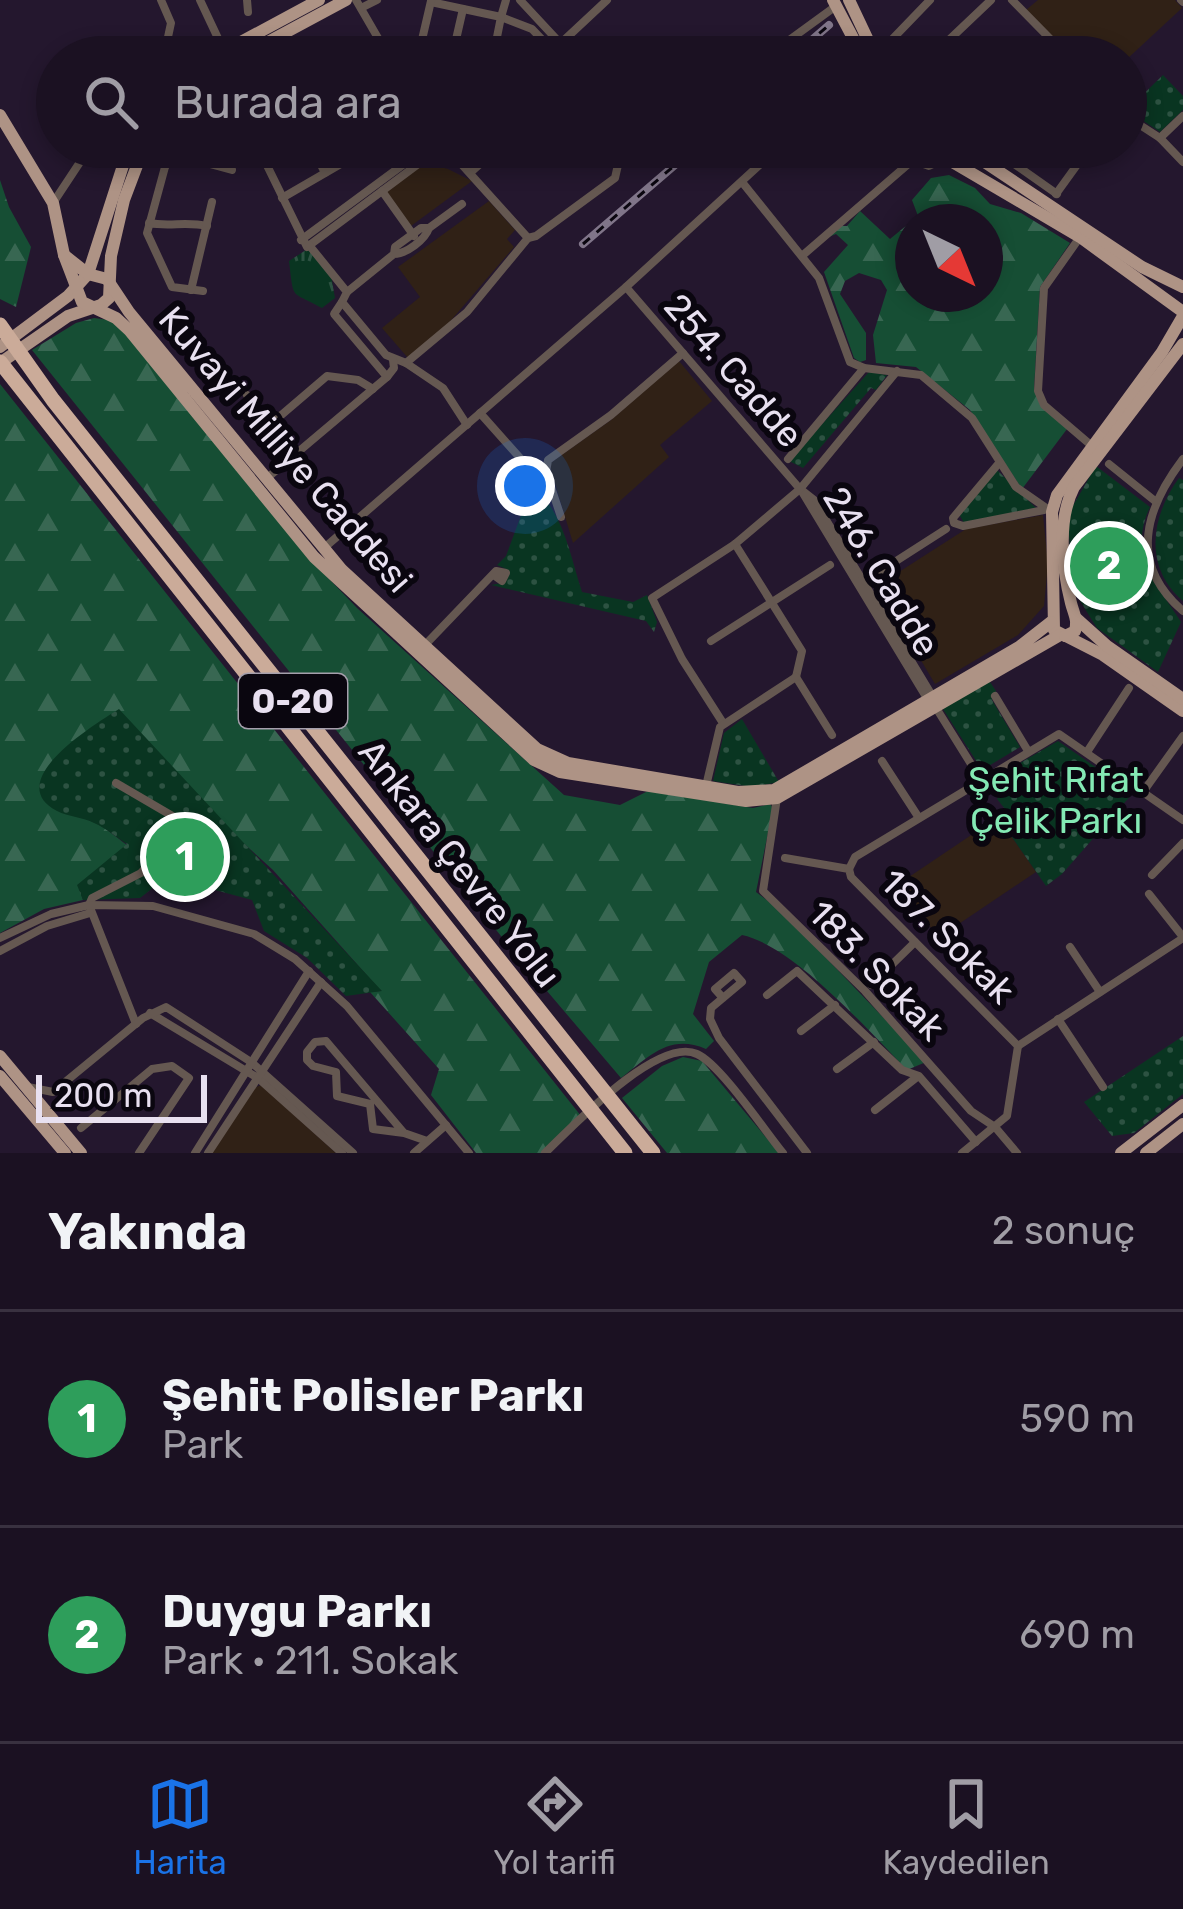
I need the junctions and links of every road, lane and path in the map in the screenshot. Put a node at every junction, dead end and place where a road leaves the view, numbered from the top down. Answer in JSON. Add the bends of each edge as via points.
{"nodes":[{"id":1,"x":161,"y":0,"type":"edge"},
{"id":2,"x":200,"y":0,"type":"edge"},
{"id":3,"x":248,"y":0,"type":"edge"},
{"id":4,"x":319,"y":0,"type":"edge"},
{"id":5,"x":346,"y":0,"type":"edge"},
{"id":6,"x":376,"y":0,"type":"edge"},
{"id":7,"x":506,"y":0,"type":"edge"},
{"id":8,"x":520,"y":0,"type":"edge"},
{"id":9,"x":607,"y":0,"type":"edge"},
{"id":10,"x":930,"y":0,"type":"edge"},
{"id":11,"x":991,"y":0,"type":"edge"},
{"id":12,"x":1012,"y":0,"type":"edge"},
{"id":13,"x":431,"y":1,"type":"edge"},
{"id":14,"x":840,"y":2,"type":"edge"},
{"id":15,"x":358,"y":4,"type":"edge"},
{"id":16,"x":1025,"y":4,"type":"edge"},
{"id":17,"x":293,"y":7,"type":"edge"},
{"id":18,"x":463,"y":9,"type":"junction"},
{"id":19,"x":248,"y":12,"type":"dead end"},
{"id":20,"x":501,"y":17,"type":"junction"},
{"id":21,"x":168,"y":36,"type":"edge"},
{"id":22,"x":213,"y":36,"type":"edge"},
{"id":23,"x":247,"y":36,"type":"edge"},
{"id":24,"x":279,"y":36,"type":"edge"},
{"id":25,"x":377,"y":36,"type":"edge"},
{"id":26,"x":423,"y":36,"type":"edge"},
{"id":27,"x":457,"y":36,"type":"edge"},
{"id":28,"x":497,"y":36,"type":"edge"},
{"id":29,"x":539,"y":36,"type":"edge"},
{"id":30,"x":554,"y":36,"type":"edge"},
{"id":31,"x":568,"y":36,"type":"edge"},
{"id":32,"x":794,"y":36,"type":"edge"},
{"id":33,"x":854,"y":36,"type":"edge"},
{"id":34,"x":862,"y":36,"type":"edge"},
{"id":35,"x":896,"y":36,"type":"edge"},
{"id":36,"x":953,"y":36,"type":"edge"},
{"id":37,"x":1051,"y":36,"type":"edge"},
{"id":38,"x":0,"y":115,"type":"edge"},
{"id":39,"x":1183,"y":116,"type":"edge"},
{"id":40,"x":1147,"y":130,"type":"edge"},
{"id":41,"x":1160,"y":138,"type":"junction"},
{"id":42,"x":1183,"y":162,"type":"edge"},
{"id":43,"x":76,"y":168,"type":"edge"},
{"id":44,"x":122,"y":168,"type":"edge"},
{"id":45,"x":136,"y":168,"type":"edge"},
{"id":46,"x":169,"y":168,"type":"edge"},
{"id":47,"x":226,"y":168,"type":"edge"},
{"id":48,"x":268,"y":168,"type":"edge"},
{"id":49,"x":322,"y":168,"type":"edge"},
{"id":50,"x":334,"y":168,"type":"edge"},
{"id":51,"x":401,"y":168,"type":"edge"},
{"id":52,"x":414,"y":168,"type":"edge"},
{"id":53,"x":617,"y":168,"type":"edge"},
{"id":54,"x":757,"y":168,"type":"edge"},
{"id":55,"x":905,"y":168,"type":"edge"},
{"id":56,"x":966,"y":168,"type":"edge"},
{"id":57,"x":999,"y":168,"type":"edge"},
{"id":58,"x":1015,"y":168,"type":"edge"},
{"id":59,"x":1075,"y":168,"type":"edge"},
{"id":60,"x":469,"y":169,"type":"edge"},
{"id":61,"x":232,"y":170,"type":"dead end"},
{"id":62,"x":325,"y":173,"type":"junction"},
{"id":63,"x":742,"y":182,"type":"junction"},
{"id":64,"x":382,"y":191,"type":"junction"},
{"id":65,"x":282,"y":198,"type":"junction"},
{"id":66,"x":1053,"y":199,"type":"junction"},
{"id":67,"x":212,"y":202,"type":"dead end"},
{"id":68,"x":53,"y":203,"type":"junction"},
{"id":69,"x":463,"y":204,"type":"dead end"},
{"id":70,"x":149,"y":223,"type":"junction"},
{"id":71,"x":207,"y":226,"type":"junction"},
{"id":72,"x":1080,"y":237,"type":"junction"},
{"id":73,"x":415,"y":238,"type":"junction"},
{"id":74,"x":528,"y":238,"type":"junction"},
{"id":75,"x":306,"y":244,"type":"junction"},
{"id":76,"x":64,"y":255,"type":"junction"},
{"id":77,"x":803,"y":255,"type":"junction"},
{"id":78,"x":88,"y":274,"type":"junction"},
{"id":79,"x":110,"y":283,"type":"junction"},
{"id":80,"x":77,"y":287,"type":"junction"},
{"id":81,"x":626,"y":287,"type":"junction"},
{"id":82,"x":1183,"y":287,"type":"edge"},
{"id":83,"x":191,"y":290,"type":"junction"},
{"id":84,"x":203,"y":291,"type":"dead end"},
{"id":85,"x":347,"y":292,"type":"junction"},
{"id":86,"x":342,"y":302,"type":"junction"},
{"id":87,"x":91,"y":306,"type":"junction"},
{"id":88,"x":1183,"y":314,"type":"edge"},
{"id":89,"x":0,"y":325,"type":"edge"},
{"id":90,"x":29,"y":334,"type":"junction"},
{"id":91,"x":1183,"y":344,"type":"edge"},
{"id":92,"x":0,"y":347,"type":"edge"},
{"id":93,"x":683,"y":352,"type":"junction"},
{"id":94,"x":393,"y":359,"type":"junction"},
{"id":95,"x":0,"y":363,"type":"edge"},
{"id":96,"x":406,"y":363,"type":"junction"},
{"id":97,"x":864,"y":368,"type":"junction"},
{"id":98,"x":897,"y":371,"type":"junction"},
{"id":99,"x":387,"y":377,"type":"junction"},
{"id":100,"x":373,"y":388,"type":"junction"},
{"id":101,"x":248,"y":395,"type":"dead end"},
{"id":102,"x":480,"y":413,"type":"junction"},
{"id":103,"x":272,"y":422,"type":"junction"},
{"id":104,"x":466,"y":425,"type":"junction"},
{"id":105,"x":1092,"y":446,"type":"junction"},
{"id":106,"x":298,"y":452,"type":"junction"},
{"id":107,"x":788,"y":459,"type":"dead end"},
{"id":108,"x":1183,"y":459,"type":"edge"},
{"id":109,"x":999,"y":463,"type":"junction"},
{"id":110,"x":1109,"y":464,"type":"dead end"},
{"id":111,"x":265,"y":480,"type":"junction"},
{"id":112,"x":549,"y":482,"type":"junction"},
{"id":113,"x":800,"y":489,"type":"junction"},
{"id":114,"x":1155,"y":501,"type":"junction"},
{"id":115,"x":1048,"y":511,"type":"junction"},
{"id":116,"x":561,"y":517,"type":"dead end"},
{"id":117,"x":950,"y":526,"type":"junction"},
{"id":118,"x":736,"y":544,"type":"junction"},
{"id":119,"x":318,"y":553,"type":"junction"},
{"id":120,"x":830,"y":565,"type":"dead end"},
{"id":121,"x":495,"y":576,"type":"dead end"},
{"id":122,"x":865,"y":581,"type":"junction"},
{"id":123,"x":772,"y":602,"type":"junction"},
{"id":124,"x":1183,"y":610,"type":"edge"},
{"id":125,"x":1076,"y":617,"type":"junction"},
{"id":126,"x":1057,"y":628,"type":"junction"},
{"id":127,"x":711,"y":641,"type":"dead end"},
{"id":128,"x":422,"y":647,"type":"junction"},
{"id":129,"x":796,"y":677,"type":"junction"},
{"id":130,"x":1130,"y":688,"type":"dead end"},
{"id":131,"x":995,"y":696,"type":"dead end"},
{"id":132,"x":1183,"y":699,"type":"edge"},
{"id":133,"x":934,"y":704,"type":"junction"},
{"id":134,"x":1183,"y":711,"type":"edge"},
{"id":135,"x":723,"y":723,"type":"junction"},
{"id":136,"x":832,"y":735,"type":"dead end"},
{"id":137,"x":1183,"y":736,"type":"edge"},
{"id":138,"x":1028,"y":751,"type":"junction"},
{"id":139,"x":1087,"y":752,"type":"junction"},
{"id":140,"x":881,"y":760,"type":"dead end"},
{"id":141,"x":622,"y":777,"type":"junction"},
{"id":142,"x":981,"y":780,"type":"junction"},
{"id":143,"x":116,"y":783,"type":"dead end"},
{"id":144,"x":706,"y":786,"type":"junction"},
{"id":145,"x":1144,"y":792,"type":"junction"},
{"id":146,"x":777,"y":799,"type":"junction"},
{"id":147,"x":920,"y":818,"type":"junction"},
{"id":148,"x":1183,"y":820,"type":"edge"},
{"id":149,"x":1183,"y":843,"type":"edge"},
{"id":150,"x":784,"y":858,"type":"dead end"},
{"id":151,"x":849,"y":868,"type":"junction"},
{"id":152,"x":1152,"y":875,"type":"dead end"},
{"id":153,"x":1150,"y":894,"type":"dead end"},
{"id":154,"x":89,"y":909,"type":"junction"},
{"id":155,"x":1183,"y":937,"type":"edge"},
{"id":156,"x":0,"y":938,"type":"edge"},
{"id":157,"x":915,"y":942,"type":"junction"},
{"id":158,"x":1070,"y":947,"type":"dead end"},
{"id":159,"x":0,"y":951,"type":"edge"},
{"id":160,"x":309,"y":971,"type":"junction"},
{"id":161,"x":320,"y":982,"type":"junction"},
{"id":162,"x":872,"y":985,"type":"dead end"},
{"id":163,"x":1100,"y":992,"type":"junction"},
{"id":164,"x":766,"y":995,"type":"dead end"},
{"id":165,"x":723,"y":998,"type":"dead end"},
{"id":166,"x":835,"y":1005,"type":"junction"},
{"id":167,"x":150,"y":1013,"type":"junction"},
{"id":168,"x":1058,"y":1019,"type":"junction"},
{"id":169,"x":136,"y":1024,"type":"junction"},
{"id":170,"x":801,"y":1031,"type":"dead end"},
{"id":171,"x":207,"y":1034,"type":"junction"},
{"id":172,"x":874,"y":1042,"type":"junction"},
{"id":173,"x":201,"y":1043,"type":"junction"},
{"id":174,"x":1018,"y":1046,"type":"junction"},
{"id":175,"x":0,"y":1056,"type":"edge"},
{"id":176,"x":251,"y":1062,"type":"junction"},
{"id":177,"x":837,"y":1069,"type":"dead end"},
{"id":178,"x":246,"y":1072,"type":"junction"},
{"id":179,"x":260,"y":1074,"type":"junction"},
{"id":180,"x":0,"y":1076,"type":"edge"},
{"id":181,"x":919,"y":1076,"type":"junction"},
{"id":182,"x":23,"y":1086,"type":"junction"},
{"id":183,"x":1103,"y":1087,"type":"dead end"},
{"id":184,"x":1183,"y":1105,"type":"edge"},
{"id":185,"x":875,"y":1110,"type":"dead end"},
{"id":186,"x":785,"y":1124,"type":"junction"},
{"id":187,"x":1183,"y":1124,"type":"edge"},
{"id":188,"x":446,"y":1125,"type":"junction"},
{"id":189,"x":995,"y":1126,"type":"junction"},
{"id":190,"x":81,"y":1128,"type":"dead end"},
{"id":191,"x":404,"y":1133,"type":"junction"},
{"id":192,"x":770,"y":1136,"type":"junction"},
{"id":193,"x":427,"y":1141,"type":"junction"},
{"id":194,"x":976,"y":1142,"type":"junction"},
{"id":195,"x":1164,"y":1146,"type":"edge"},
{"id":196,"x":341,"y":1148,"type":"edge"},
{"id":197,"x":65,"y":1153,"type":"edge"},
{"id":198,"x":81,"y":1153,"type":"edge"},
{"id":199,"x":139,"y":1153,"type":"edge"},
{"id":200,"x":195,"y":1153,"type":"edge"},
{"id":201,"x":208,"y":1153,"type":"edge"},
{"id":202,"x":353,"y":1153,"type":"edge"},
{"id":203,"x":414,"y":1153,"type":"edge"},
{"id":204,"x":469,"y":1153,"type":"edge"},
{"id":205,"x":545,"y":1153,"type":"edge"},
{"id":206,"x":625,"y":1153,"type":"edge"},
{"id":207,"x":653,"y":1153,"type":"edge"},
{"id":208,"x":783,"y":1153,"type":"edge"},
{"id":209,"x":807,"y":1153,"type":"edge"},
{"id":210,"x":962,"y":1153,"type":"edge"},
{"id":211,"x":1017,"y":1153,"type":"edge"},
{"id":212,"x":1121,"y":1153,"type":"edge"},
{"id":213,"x":1146,"y":1153,"type":"edge"}],
"edges":[{"from":1,"to":21,"type":"street"},
{"from":2,"to":22,"type":"street"},
{"from":3,"to":19,"type":"street"},
{"from":4,"to":17,"type":"main road"},
{"from":5,"to":24,"type":"main road"},
{"from":6,"to":15,"type":"street"},
{"from":7,"to":20,"type":"street"},
{"from":8,"to":30,"type":"street"},
{"from":9,"to":31,"type":"street"},
{"from":10,"to":35,"type":"street"},
{"from":11,"to":36,"type":"street"},
{"from":12,"to":16,"type":"street"},
{"from":13,"to":18,"type":"street"},
{"from":13,"to":26,"type":"street"},
{"from":14,"to":32,"type":"street"},
{"from":14,"to":33,"type":"main road"},
{"from":14,"to":34,"type":"main road"},
{"from":15,"to":25,"type":"street"},
{"from":16,"to":37,"type":"street"},
{"from":17,"to":23,"type":"main road"},
{"from":18,"to":20,"type":"street"},
{"from":18,"to":27,"type":"street"},
{"from":20,"to":28,"type":"street"},
{"from":20,"to":29,"type":"street"},
{"from":38,"to":68,"type":"main road"},
{"from":39,"to":41,"type":"street"},
{"from":40,"to":41,"type":"street"},
{"from":41,"to":42,"type":"street"},
{"from":43,"to":68,"type":"street"},
{"from":44,"to":78,"type":"main road"},
{"from":45,"to":79,"type":"main road"},
{"from":46,"to":70,"type":"street"},
{"from":47,"to":61,"type":"street"},
{"from":48,"to":65,"type":"street"},
{"from":49,"to":62,"type":"street"},
{"from":50,"to":62,"type":"street"},
{"from":51,"to":75,"type":"street"},
{"from":52,"to":64,"type":"street"},
{"from":53,"to":74,"type":"street","via":[[615,178]]},
{"from":54,"to":63,"type":"street"},
{"from":55,"to":77,"type":"street"},
{"from":56,"to":72,"type":"main road"},
{"from":57,"to":66,"type":"main road"},
{"from":58,"to":66,"type":"street"},
{"from":59,"to":66,"type":"street"},
{"from":60,"to":74,"type":"street"},
{"from":62,"to":65,"type":"street"},
{"from":63,"to":77,"type":"street"},
{"from":63,"to":81,"type":"street"},
{"from":64,"to":73,"type":"street"},
{"from":64,"to":75,"type":"street"},
{"from":65,"to":75,"type":"street"},
{"from":66,"to":82,"type":"main road","via":[[1142,267]]},
{"from":67,"to":71,"type":"street"},
{"from":68,"to":76,"type":"main road"},
{"from":69,"to":73,"type":"street"},
{"from":70,"to":71,"type":"street"},
{"from":70,"to":83,"type":"street","via":[[148,239],[172,287]]},
{"from":71,"to":83,"type":"street"},
{"from":72,"to":88,"type":"main road"},
{"from":72,"to":105,"type":"street","via":[[1044,288],[1038,391]]},
{"from":73,"to":85,"type":"street"},
{"from":74,"to":96,"type":"street","via":[[467,312]]},
{"from":75,"to":85,"type":"street"},
{"from":76,"to":78,"type":"main road"},
{"from":76,"to":80,"type":"main road"},
{"from":77,"to":97,"type":"street","via":[[849,361]]},
{"from":78,"to":79,"type":"main road"},
{"from":78,"to":80,"type":"main road"},
{"from":79,"to":87,"type":"main road","via":[[106,302]]},
{"from":79,"to":111,"type":"main road","name":"Kuvayi Milliye Caddesi"},
{"from":80,"to":87,"type":"main road"},
{"from":80,"to":90,"type":"main road"},
{"from":81,"to":93,"type":"street","name":"254. Cadde"},
{"from":81,"to":102,"type":"street"},
{"from":83,"to":84,"type":"street"},
{"from":85,"to":86,"type":"street"},
{"from":86,"to":94,"type":"street"},
{"from":86,"to":99,"type":"street","via":[[334,314]]},
{"from":87,"to":90,"type":"main road"},
{"from":87,"to":119,"type":"main road","name":"Kuvayi Milliye Caddesi","via":[[129,330]]},
{"from":88,"to":105,"type":"main road"},
{"from":89,"to":207,"type":"highway","name":"Ankara Çevre Yolu","number":"O-20"},
{"from":90,"to":92,"type":"main road"},
{"from":90,"to":95,"type":"main road"},
{"from":91,"to":125,"type":"main road","via":[[1065,505]]},
{"from":93,"to":112,"type":"street","via":[[546,465]]},
{"from":93,"to":113,"type":"street","name":"254. Cadde"},
{"from":94,"to":96,"type":"street"},
{"from":94,"to":99,"type":"street"},
{"from":95,"to":206,"type":"highway","name":"Ankara Çevre Yolu","number":"O-20"},
{"from":96,"to":104,"type":"street","via":[[443,388]]},
{"from":97,"to":98,"type":"street"},
{"from":97,"to":107,"type":"street"},
{"from":98,"to":109,"type":"street","via":[[918,374],[965,411]]},
{"from":98,"to":113,"type":"street"},
{"from":99,"to":100,"type":"street"},
{"from":100,"to":103,"type":"street","via":[[327,376]]},
{"from":100,"to":106,"type":"street"},
{"from":101,"to":103,"type":"street"},
{"from":102,"to":104,"type":"street"},
{"from":102,"to":112,"type":"street","via":[[536,477],[534,485],[547,489]]},
{"from":103,"to":106,"type":"street"},
{"from":104,"to":119,"type":"street"},
{"from":105,"to":115,"type":"main road"},
{"from":106,"to":111,"type":"street"},
{"from":108,"to":114,"type":"street"},
{"from":109,"to":115,"type":"street"},
{"from":109,"to":117,"type":"street"},
{"from":110,"to":114,"type":"street"},
{"from":111,"to":119,"type":"main road","name":"Kuvayi Milliye Caddesi"},
{"from":112,"to":116,"type":"street"},
{"from":113,"to":118,"type":"street"},
{"from":113,"to":122,"type":"street","name":"246. Cadde"},
{"from":113,"to":133,"type":"street","name":"246. Cadde"},
{"from":114,"to":124,"type":"street","via":[[1150,562]]},
{"from":115,"to":117,"type":"street"},
{"from":115,"to":126,"type":"main road"},
{"from":117,"to":122,"type":"street"},
{"from":118,"to":123,"type":"street"},
{"from":118,"to":135,"type":"street","via":[[652,598]]},
{"from":119,"to":128,"type":"main road","name":"Kuvayi Milliye Caddesi"},
{"from":119,"to":141,"type":"main road","name":"Kuvayi Milliye Caddesi","via":[[534,760],[560,772]]},
{"from":120,"to":123,"type":"street"},
{"from":121,"to":128,"type":"street"},
{"from":122,"to":133,"type":"street","name":"246. Cadde"},
{"from":123,"to":127,"type":"street"},
{"from":123,"to":129,"type":"street","via":[[802,651]]},
{"from":125,"to":126,"type":"main road","via":[[1075,631]]},
{"from":125,"to":126,"type":"main road","via":[[1065,610]]},
{"from":125,"to":132,"type":"main road"},
{"from":126,"to":133,"type":"main road","name":"Kuvayi Milliye Caddesi"},
{"from":126,"to":134,"type":"main road"},
{"from":128,"to":141,"type":"main road","name":"Kuvayi Milliye Caddesi","via":[[546,755]]},
{"from":129,"to":135,"type":"street"},
{"from":129,"to":136,"type":"street"},
{"from":130,"to":139,"type":"street"},
{"from":131,"to":138,"type":"street"},
{"from":133,"to":142,"type":"street"},
{"from":133,"to":144,"type":"main road","name":"Kuvayi Milliye Caddesi","via":[[778,788]]},
{"from":133,"to":146,"type":"main road","name":"Kuvayi Milliye Caddesi"},
{"from":135,"to":144,"type":"street"},
{"from":137,"to":145,"type":"street"},
{"from":138,"to":139,"type":"street","via":[[1059,734]]},
{"from":138,"to":142,"type":"street"},
{"from":139,"to":145,"type":"street"},
{"from":140,"to":147,"type":"street"},
{"from":141,"to":144,"type":"main road","name":"Kuvayi Milliye Caddesi"},
{"from":141,"to":146,"type":"main road","name":"Kuvayi Milliye Caddesi","via":[[746,801]]},
{"from":142,"to":147,"type":"street"},
{"from":143,"to":154,"type":"street","via":[[181,826],[141,873],[92,898]]},
{"from":145,"to":148,"type":"street"},
{"from":146,"to":189,"type":"street","name":"183. Sokak","via":[[763,891],[971,1111]]},
{"from":147,"to":151,"type":"street"},
{"from":149,"to":152,"type":"street"},
{"from":150,"to":151,"type":"street","name":"187. Sokak"},
{"from":151,"to":157,"type":"street","name":"187. Sokak"},
{"from":153,"to":155,"type":"street"},
{"from":154,"to":156,"type":"street","via":[[61,910]]},
{"from":154,"to":159,"type":"street"},
{"from":154,"to":160,"type":"street","via":[[153,906],[225,923]]},
{"from":154,"to":169,"type":"street"},
{"from":155,"to":163,"type":"street"},
{"from":157,"to":162,"type":"street"},
{"from":157,"to":174,"type":"street","name":"187. Sokak"},
{"from":158,"to":163,"type":"street"},
{"from":160,"to":161,"type":"street"},
{"from":160,"to":176,"type":"street"},
{"from":161,"to":179,"type":"street"},
{"from":161,"to":188,"type":"street"},
{"from":163,"to":168,"type":"street"},
{"from":164,"to":166,"type":"street","via":[[797,971]]},
{"from":165,"to":186,"type":"street","via":[[711,1008],[719,1038]]},
{"from":166,"to":170,"type":"street"},
{"from":166,"to":172,"type":"street"},
{"from":167,"to":169,"type":"street"},
{"from":167,"to":171,"type":"street","via":[[166,1007]]},
{"from":167,"to":173,"type":"street"},
{"from":168,"to":174,"type":"street"},
{"from":168,"to":183,"type":"street"},
{"from":169,"to":182,"type":"street","via":[[53,1092]]},
{"from":171,"to":173,"type":"street"},
{"from":171,"to":176,"type":"street"},
{"from":172,"to":177,"type":"street"},
{"from":172,"to":181,"type":"street"},
{"from":173,"to":178,"type":"street"},
{"from":174,"to":189,"type":"street","name":"187. Sokak","via":[[1008,1113]]},
{"from":175,"to":182,"type":"main road"},
{"from":176,"to":178,"type":"street"},
{"from":176,"to":179,"type":"street"},
{"from":178,"to":179,"type":"street"},
{"from":178,"to":200,"type":"street"},
{"from":179,"to":196,"type":"street"},
{"from":179,"to":201,"type":"street"},
{"from":180,"to":197,"type":"main road"},
{"from":181,"to":185,"type":"street"},
{"from":181,"to":194,"type":"street"},
{"from":182,"to":198,"type":"main road"},
{"from":184,"to":212,"type":"main road"},
{"from":186,"to":192,"type":"street"},
{"from":186,"to":209,"type":"street"},
{"from":187,"to":195,"type":"main road"},
{"from":188,"to":193,"type":"street"},
{"from":188,"to":204,"type":"street"},
{"from":189,"to":194,"type":"street"},
{"from":189,"to":211,"type":"street","name":"183. Sokak"},
{"from":190,"to":199,"type":"street","via":[[152,1070],[172,1066],[189,1078]]},
{"from":191,"to":191,"type":"street","via":[[326,1041],[315,1042],[307,1060],[336,1073],[337,1096],[370,1104],[374,1130]]},
{"from":191,"to":193,"type":"street"},
{"from":192,"to":205,"type":"street","via":[[711,1064],[677,1052],[626,1081]]},
{"from":192,"to":208,"type":"street"},
{"from":193,"to":203,"type":"street"},
{"from":194,"to":210,"type":"street"},
{"from":195,"to":213,"type":"main road"},
{"from":196,"to":202,"type":"street"}]}
